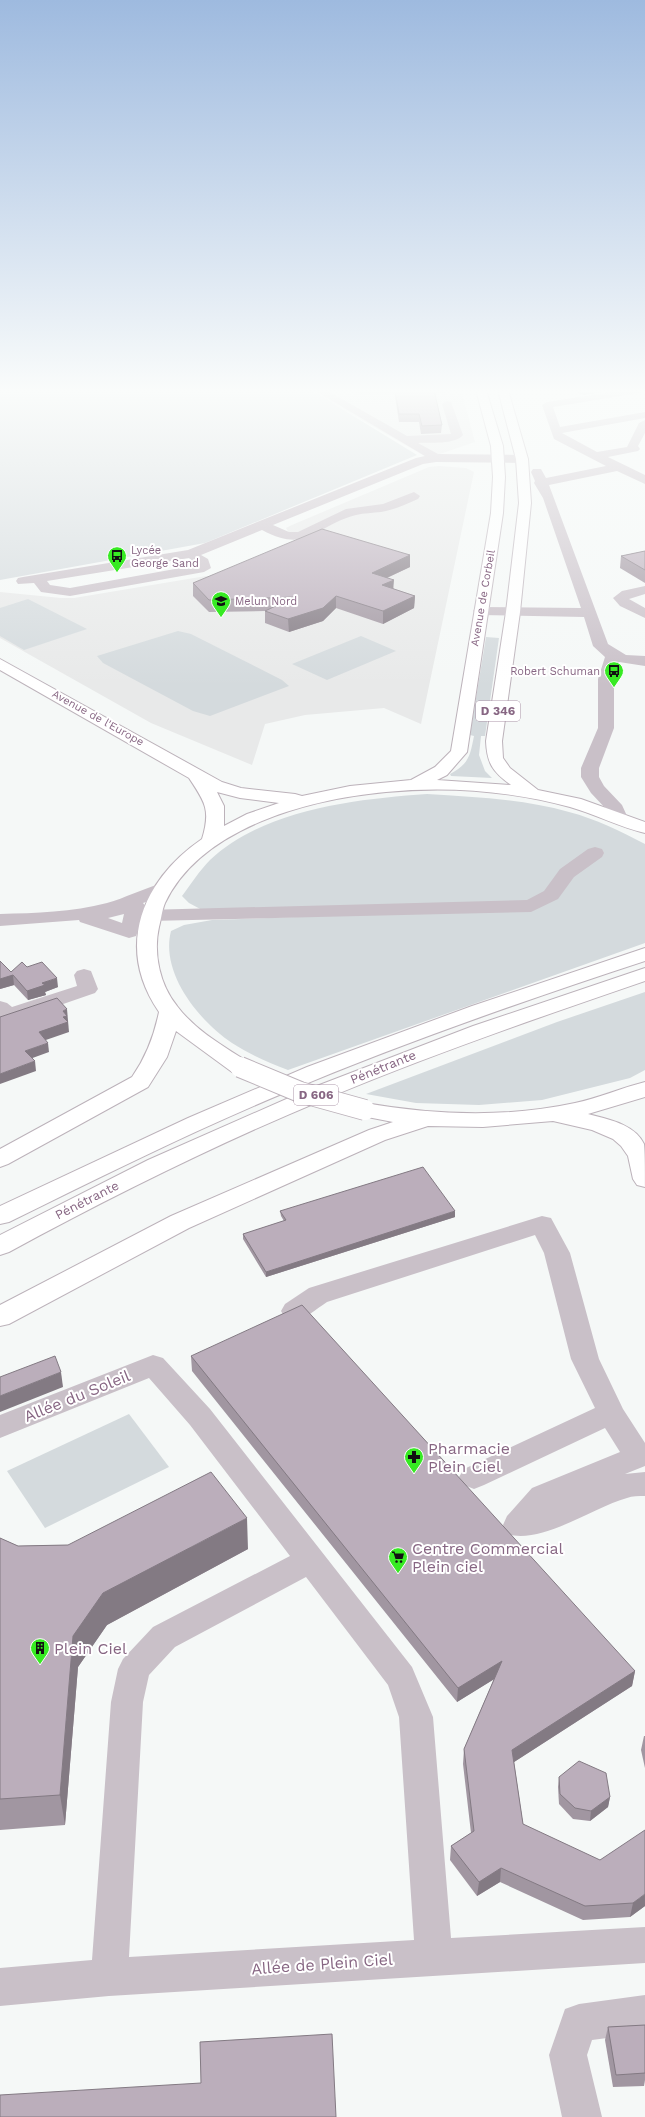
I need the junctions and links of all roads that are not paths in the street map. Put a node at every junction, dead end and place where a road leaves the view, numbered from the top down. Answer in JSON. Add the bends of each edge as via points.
{"nodes":[{"id":1,"x":352,"y":489,"type":"edge"},
{"id":2,"x":499,"y":489,"type":"edge"},
{"id":3,"x":524,"y":489,"type":"edge"},
{"id":4,"x":544,"y":489,"type":"edge"},
{"id":5,"x":414,"y":496,"type":"dead end"},
{"id":6,"x":262,"y":526,"type":"junction"},
{"id":7,"x":191,"y":554,"type":"junction"},
{"id":8,"x":38,"y":579,"type":"junction"},
{"id":9,"x":14,"y":583,"type":"dead end"},
{"id":10,"x":645,"y":590,"type":"edge"},
{"id":11,"x":480,"y":611,"type":"junction"},
{"id":12,"x":514,"y":612,"type":"junction"},
{"id":13,"x":590,"y":613,"type":"junction"},
{"id":14,"x":645,"y":614,"type":"edge"},
{"id":15,"x":613,"y":655,"type":"junction"},
{"id":16,"x":645,"y":661,"type":"edge"},
{"id":17,"x":0,"y":664,"type":"edge"},
{"id":18,"x":195,"y":774,"type":"junction"},
{"id":19,"x":414,"y":786,"type":"junction"},
{"id":20,"x":532,"y":793,"type":"junction"},
{"id":21,"x":309,"y":800,"type":"junction"},
{"id":22,"x":618,"y":816,"type":"junction"},
{"id":23,"x":645,"y":828,"type":"edge"},
{"id":24,"x":211,"y":840,"type":"junction"},
{"id":25,"x":595,"y":853,"type":"dead end"},
{"id":26,"x":160,"y":890,"type":"junction"},
{"id":27,"x":150,"y":916,"type":"junction"},
{"id":28,"x":50,"y":918,"type":"junction"},
{"id":29,"x":0,"y":920,"type":"edge"},
{"id":30,"x":145,"y":953,"type":"junction"},
{"id":31,"x":645,"y":954,"type":"edge"},
{"id":32,"x":645,"y":974,"type":"edge"},
{"id":33,"x":84,"y":975,"type":"dead end"},
{"id":34,"x":0,"y":1007,"type":"edge"},
{"id":35,"x":170,"y":1012,"type":"junction"},
{"id":36,"x":645,"y":1089,"type":"edge"},
{"id":37,"x":554,"y":1114,"type":"junction"},
{"id":38,"x":427,"y":1118,"type":"junction"},
{"id":39,"x":0,"y":1160,"type":"edge"},
{"id":40,"x":645,"y":1179,"type":"edge"},
{"id":41,"x":0,"y":1216,"type":"edge"},
{"id":42,"x":0,"y":1246,"type":"edge"},
{"id":43,"x":294,"y":1311,"type":"edge"},
{"id":44,"x":0,"y":1317,"type":"edge"},
{"id":45,"x":611,"y":1413,"type":"junction"},
{"id":46,"x":0,"y":1427,"type":"edge"},
{"id":47,"x":641,"y":1455,"type":"edge"},
{"id":48,"x":474,"y":1477,"type":"dead end"},
{"id":49,"x":645,"y":1484,"type":"edge"},
{"id":50,"x":310,"y":1560,"type":"junction"},
{"id":51,"x":645,"y":1945,"type":"edge"},
{"id":52,"x":434,"y":1957,"type":"junction"},
{"id":53,"x":109,"y":1977,"type":"junction"},
{"id":54,"x":0,"y":1987,"type":"edge"},
{"id":55,"x":645,"y":2014,"type":"edge"},
{"id":56,"x":582,"y":2117,"type":"edge"}],
"edges":[{"from":1,"to":6,"type":"street"},
{"from":2,"to":11,"type":"main road","name":"Avenue de Corbeil","number":"D 346"},
{"from":3,"to":12,"type":"main road","number":"D 346","via":[[525,503]]},
{"from":4,"to":13,"type":"street"},
{"from":5,"to":6,"type":"street","via":[[384,508],[352,511],[305,535],[277,535]]},
{"from":6,"to":7,"type":"street"},
{"from":7,"to":8,"type":"street"},
{"from":7,"to":8,"type":"street","via":[[202,562],[204,568],[70,592],[46,589]]},
{"from":8,"to":9,"type":"street"},
{"from":10,"to":14,"type":"street","via":[[620,598]]},
{"from":11,"to":12,"type":"street"},
{"from":11,"to":19,"type":"main road","name":"Avenue de Corbeil","number":"D 346","via":[[459,752],[441,771]]},
{"from":12,"to":13,"type":"street"},
{"from":12,"to":20,"type":"main road","number":"D 346","via":[[494,741],[495,758],[503,771]]},
{"from":13,"to":15,"type":"street","via":[[601,646]]},
{"from":15,"to":16,"type":"street"},
{"from":15,"to":22,"type":"street","via":[[606,679],[606,728],[590,768],[590,777],[597,789],[616,809]]},
{"from":17,"to":18,"type":"main road","name":"Avenue de l'Europe"},
{"from":18,"to":21,"type":"main road","name":"Avenue de l'Europe","via":[[216,786],[240,793],[279,799]]},
{"from":18,"to":24,"type":"main road","name":"Avenue de l'Europe","via":[[208,789],[216,805],[215,828]]},
{"from":19,"to":20,"type":"main road","via":[[463,786]]},
{"from":19,"to":21,"type":"main road","via":[[349,791]]},
{"from":20,"to":22,"type":"main road"},
{"from":21,"to":24,"type":"main road","via":[[264,814]]},
{"from":22,"to":23,"type":"main road"},
{"from":24,"to":26,"type":"main road","via":[[178,867]]},
{"from":25,"to":27,"type":"street","via":[[567,873],[551,895],[531,906]]},
{"from":26,"to":27,"type":"main road"},
{"from":26,"to":28,"type":"street","via":[[117,906]]},
{"from":27,"to":30,"type":"main road"},
{"from":28,"to":29,"type":"street"},
{"from":28,"to":30,"type":"street","via":[[110,934]]},
{"from":30,"to":35,"type":"main road","via":[[156,986]]},
{"from":31,"to":41,"type":"main road","name":"Pénétrante","number":"D 606","via":[[554,984],[315,1072],[166,1137]]},
{"from":32,"to":42,"type":"main road","name":"Pénétrante","number":"D 606","via":[[529,1013],[354,1078],[133,1177]]},
{"from":33,"to":34,"type":"street","via":[[88,989],[9,1015]]},
{"from":35,"to":38,"type":"main road","bridge":true,"via":[[201,1042],[240,1067],[300,1092],[388,1115]]},
{"from":35,"to":39,"type":"main road","via":[[163,1044],[140,1082]]},
{"from":36,"to":37,"type":"main road"},
{"from":37,"to":38,"type":"main road","via":[[491,1119]]},
{"from":37,"to":40,"type":"main road","via":[[610,1128],[629,1140],[637,1149]]},
{"from":38,"to":44,"type":"main road","via":[[377,1135],[180,1222]]},
{"from":43,"to":45,"type":"street","via":[[318,1295],[542,1224],[558,1253],[585,1359]]},
{"from":45,"to":47,"type":"street"},
{"from":45,"to":48,"type":"street"},
{"from":46,"to":50,"type":"street","name":"Allée du Soleil","via":[[153,1366],[200,1417]]},
{"from":47,"to":49,"type":"street","via":[[542,1496],[518,1525],[552,1517],[624,1486]]},
{"from":50,"to":52,"type":"street","via":[[401,1677],[416,1717]]},
{"from":50,"to":53,"type":"street","via":[[164,1637],[134,1669],[127,1702]]},
{"from":51,"to":52,"type":"street","name":"Allée de Plein Ciel"},
{"from":52,"to":53,"type":"street","name":"Allée de Plein Ciel"},
{"from":53,"to":54,"type":"street","name":"Allée de Plein Ciel","via":[[47,1977]]},
{"from":55,"to":56,"type":"street","via":[[579,2023],[568,2055]]}]}
